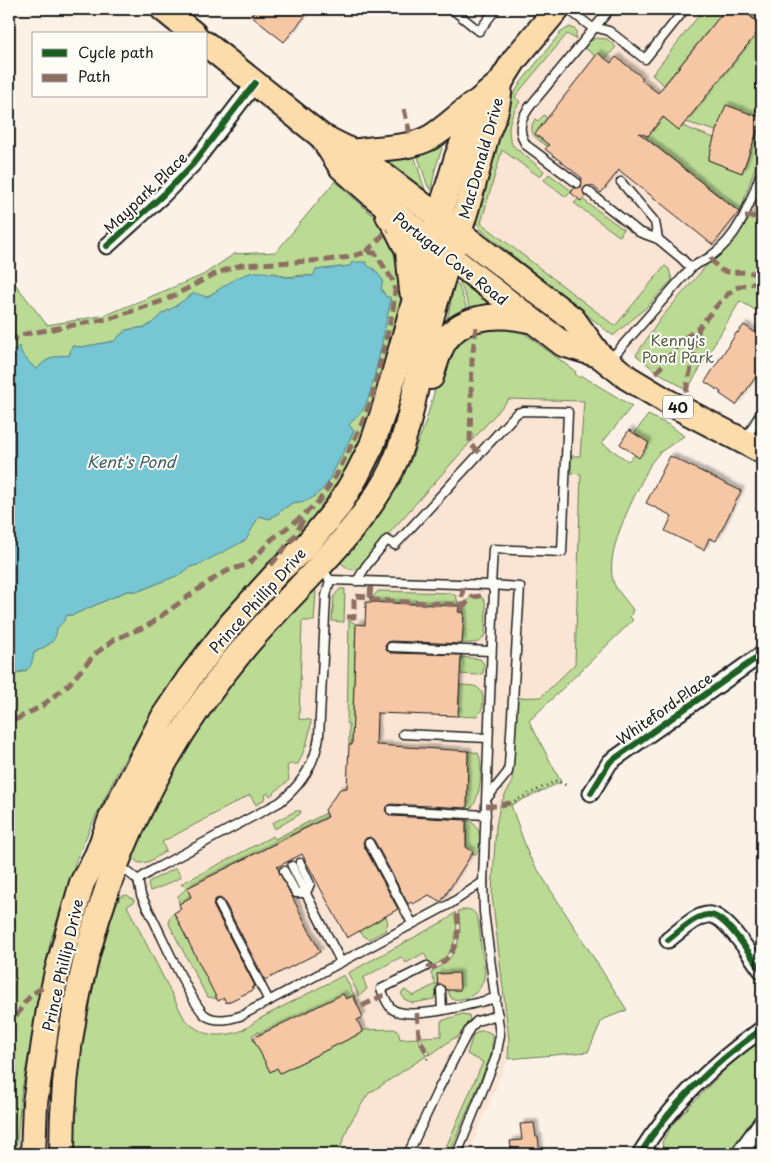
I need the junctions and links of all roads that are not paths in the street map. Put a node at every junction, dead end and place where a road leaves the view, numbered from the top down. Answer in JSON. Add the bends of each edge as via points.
{"nodes":[{"id":1,"x":164,"y":9,"type":"edge"},
{"id":2,"x":452,"y":9,"type":"edge"},
{"id":3,"x":496,"y":9,"type":"edge"},
{"id":4,"x":557,"y":9,"type":"edge"},
{"id":5,"x":568,"y":9,"type":"edge"},
{"id":6,"x":610,"y":9,"type":"edge"},
{"id":7,"x":685,"y":9,"type":"edge"},
{"id":8,"x":596,"y":27,"type":"junction"},
{"id":9,"x":192,"y":32,"type":"edge"},
{"id":10,"x":208,"y":46,"type":"edge"},
{"id":11,"x":254,"y":83,"type":"junction"},
{"id":12,"x":500,"y":83,"type":"junction"},
{"id":13,"x":481,"y":100,"type":"junction"},
{"id":14,"x":321,"y":136,"type":"junction"},
{"id":15,"x":353,"y":152,"type":"junction"},
{"id":16,"x":762,"y":170,"type":"edge"},
{"id":17,"x":621,"y":182,"type":"dead end"},
{"id":18,"x":578,"y":183,"type":"dead end"},
{"id":19,"x":588,"y":191,"type":"dead end"},
{"id":20,"x":376,"y":198,"type":"junction"},
{"id":21,"x":439,"y":217,"type":"junction"},
{"id":22,"x":459,"y":232,"type":"junction"},
{"id":23,"x":658,"y":239,"type":"junction"},
{"id":24,"x":107,"y":246,"type":"dead end"},
{"id":25,"x":441,"y":249,"type":"junction"},
{"id":26,"x":691,"y":268,"type":"junction"},
{"id":27,"x":413,"y":305,"type":"junction"},
{"id":28,"x":530,"y":320,"type":"junction"},
{"id":29,"x":604,"y":359,"type":"junction"},
{"id":30,"x":762,"y":410,"type":"edge"},
{"id":31,"x":402,"y":440,"type":"junction"},
{"id":32,"x":753,"y":447,"type":"edge"},
{"id":33,"x":315,"y":561,"type":"junction"},
{"id":34,"x":357,"y":581,"type":"junction"},
{"id":35,"x":491,"y":585,"type":"junction"},
{"id":36,"x":391,"y":647,"type":"dead end"},
{"id":37,"x":492,"y":651,"type":"junction"},
{"id":38,"x":762,"y":654,"type":"edge"},
{"id":39,"x":403,"y":734,"type":"dead end"},
{"id":40,"x":488,"y":738,"type":"junction"},
{"id":41,"x":591,"y":793,"type":"dead end"},
{"id":42,"x":486,"y":798,"type":"junction"},
{"id":43,"x":391,"y":810,"type":"dead end"},
{"id":44,"x":486,"y":815,"type":"junction"},
{"id":45,"x":369,"y":843,"type":"dead end"},
{"id":46,"x":107,"y":860,"type":"junction"},
{"id":47,"x":300,"y":863,"type":"dead end"},
{"id":48,"x":292,"y":866,"type":"dead end"},
{"id":49,"x":284,"y":870,"type":"dead end"},
{"id":50,"x":138,"y":880,"type":"junction"},
{"id":51,"x":483,"y":882,"type":"junction"},
{"id":52,"x":306,"y":893,"type":"junction"},
{"id":53,"x":219,"y":904,"type":"dead end"},
{"id":54,"x":412,"y":923,"type":"junction"},
{"id":55,"x":668,"y":940,"type":"dead end"},
{"id":56,"x":341,"y":962,"type":"junction"},
{"id":57,"x":427,"y":966,"type":"dead end"},
{"id":58,"x":762,"y":971,"type":"edge"},
{"id":59,"x":442,"y":990,"type":"dead end"},
{"id":60,"x":496,"y":998,"type":"junction"},
{"id":61,"x":269,"y":1001,"type":"junction"},
{"id":62,"x":442,"y":1010,"type":"junction"},
{"id":63,"x":498,"y":1015,"type":"junction"},
{"id":64,"x":762,"y":1029,"type":"edge"},
{"id":65,"x":35,"y":1103,"type":"junction"},
{"id":66,"x":762,"y":1122,"type":"edge"},
{"id":67,"x":26,"y":1154,"type":"edge"},
{"id":68,"x":33,"y":1154,"type":"edge"},
{"id":69,"x":62,"y":1154,"type":"edge"},
{"id":70,"x":408,"y":1154,"type":"edge"},
{"id":71,"x":457,"y":1154,"type":"edge"},
{"id":72,"x":641,"y":1154,"type":"edge"},
{"id":73,"x":739,"y":1154,"type":"edge"}],
"edges":[{"from":1,"to":9,"type":"main road"},
{"from":2,"to":3,"type":"lane","via":[[478,30]]},
{"from":4,"to":12,"type":"main road","name":"MacDonald Drive"},
{"from":5,"to":8,"type":"lane","via":[[585,23]]},
{"from":6,"to":8,"type":"lane"},
{"from":7,"to":8,"type":"lane","via":[[645,59],[609,30]]},
{"from":8,"to":18,"type":"lane","via":[[521,121],[526,145]]},
{"from":10,"to":11,"type":"main road","name":"Portugal Cove Road","number":"40"},
{"from":11,"to":14,"type":"main road","name":"Portugal Cove Road","number":"40"},
{"from":11,"to":24,"type":"street","name":"Maypark Place","via":[[193,164]]},
{"from":12,"to":13,"type":"main road","name":"MacDonald Drive"},
{"from":12,"to":22,"type":"main road","name":"MacDonald Drive","via":[[497,106]]},
{"from":13,"to":15,"type":"main road","via":[[431,137],[413,145]]},
{"from":13,"to":21,"type":"main road","name":"MacDonald Drive","via":[[465,132]]},
{"from":14,"to":15,"type":"main road","name":"Portugal Cove Road","number":"40"},
{"from":14,"to":20,"type":"main road","name":"Portugal Cove Road","number":"40","via":[[341,167]]},
{"from":15,"to":21,"type":"main road","name":"Portugal Cove Road","number":"40"},
{"from":16,"to":26,"type":"lane","via":[[740,226],[715,254]]},
{"from":17,"to":23,"type":"lane","via":[[655,222]]},
{"from":19,"to":23,"type":"lane","via":[[639,232]]},
{"from":20,"to":25,"type":"main road","name":"Portugal Cove Road","number":"40"},
{"from":20,"to":27,"type":"main road","via":[[408,251]]},
{"from":21,"to":22,"type":"main road","name":"Portugal Cove Road","number":"40"},
{"from":21,"to":25,"type":"main road","name":"Prince Phillip Drive"},
{"from":22,"to":25,"type":"main road","name":"Prince Phillip Drive"},
{"from":22,"to":29,"type":"main road","name":"Portugal Cove Road","number":"40","via":[[573,319]]},
{"from":23,"to":26,"type":"lane"},
{"from":25,"to":27,"type":"main road","name":"Prince Phillip Drive"},
{"from":25,"to":28,"type":"main road","name":"Portugal Cove Road","number":"40"},
{"from":25,"to":31,"type":"main road","name":"Prince Phillip Drive","via":[[415,394]]},
{"from":26,"to":29,"type":"lane"},
{"from":27,"to":33,"type":"main road","name":"Prince Phillip Drive","via":[[372,445],[338,507]]},
{"from":28,"to":29,"type":"main road","name":"Portugal Cove Road","number":"40","via":[[563,344]]},
{"from":28,"to":31,"type":"main road","via":[[512,316],[484,317],[456,329],[442,346],[416,429]]},
{"from":29,"to":32,"type":"main road","name":"Portugal Cove Road","number":"40","via":[[651,392]]},
{"from":30,"to":32,"type":"lane"},
{"from":31,"to":33,"type":"main road","name":"Prince Phillip Drive","via":[[386,481],[376,496],[352,528]]},
{"from":33,"to":34,"type":"lane"},
{"from":33,"to":46,"type":"main road","name":"Prince Phillip Drive","via":[[278,572],[231,624],[173,702],[112,816]]},
{"from":33,"to":50,"type":"lane","via":[[326,596],[319,737],[314,757],[304,776],[280,802]]},
{"from":34,"to":35,"type":"lane"},
{"from":34,"to":35,"type":"lane","via":[[388,540],[395,545],[517,413],[568,412],[562,552],[493,549]]},
{"from":35,"to":37,"type":"lane","via":[[494,590]]},
{"from":35,"to":42,"type":"lane","via":[[520,587],[508,772]]},
{"from":36,"to":37,"type":"lane"},
{"from":37,"to":40,"type":"lane"},
{"from":38,"to":41,"type":"street","name":"Whiteford Place","via":[[610,762]]},
{"from":39,"to":40,"type":"lane"},
{"from":40,"to":42,"type":"lane"},
{"from":42,"to":44,"type":"lane"},
{"from":43,"to":44,"type":"lane"},
{"from":44,"to":51,"type":"lane"},
{"from":45,"to":54,"type":"lane"},
{"from":46,"to":50,"type":"lane"},
{"from":46,"to":65,"type":"main road","name":"Prince Phillip Drive","via":[[82,882],[50,1009]]},
{"from":46,"to":69,"type":"main road","name":"Prince Phillip Drive","via":[[66,1067]]},
{"from":47,"to":52,"type":"lane","via":[[310,884]]},
{"from":48,"to":52,"type":"lane"},
{"from":49,"to":52,"type":"lane","via":[[296,893]]},
{"from":50,"to":61,"type":"lane","via":[[141,894],[167,948],[203,1013],[218,1020],[230,1019]]},
{"from":51,"to":54,"type":"lane","via":[[450,904]]},
{"from":51,"to":60,"type":"lane"},
{"from":52,"to":56,"type":"lane"},
{"from":53,"to":61,"type":"lane"},
{"from":54,"to":56,"type":"lane"},
{"from":55,"to":58,"type":"street","via":[[701,917],[717,916]]},
{"from":56,"to":61,"type":"lane"},
{"from":57,"to":62,"type":"lane","via":[[381,989],[392,1009],[400,1012]]},
{"from":59,"to":62,"type":"lane"},
{"from":60,"to":62,"type":"lane"},
{"from":60,"to":63,"type":"lane"},
{"from":63,"to":70,"type":"lane","via":[[477,1021],[470,1028]]},
{"from":63,"to":71,"type":"lane","via":[[500,1035],[496,1057]]},
{"from":64,"to":72,"type":"street","via":[[687,1092],[671,1109]]},
{"from":65,"to":67,"type":"lane","via":[[28,1116]]},
{"from":65,"to":68,"type":"main road","name":"Prince Phillip Drive"},
{"from":66,"to":73,"type":"street"}]}
